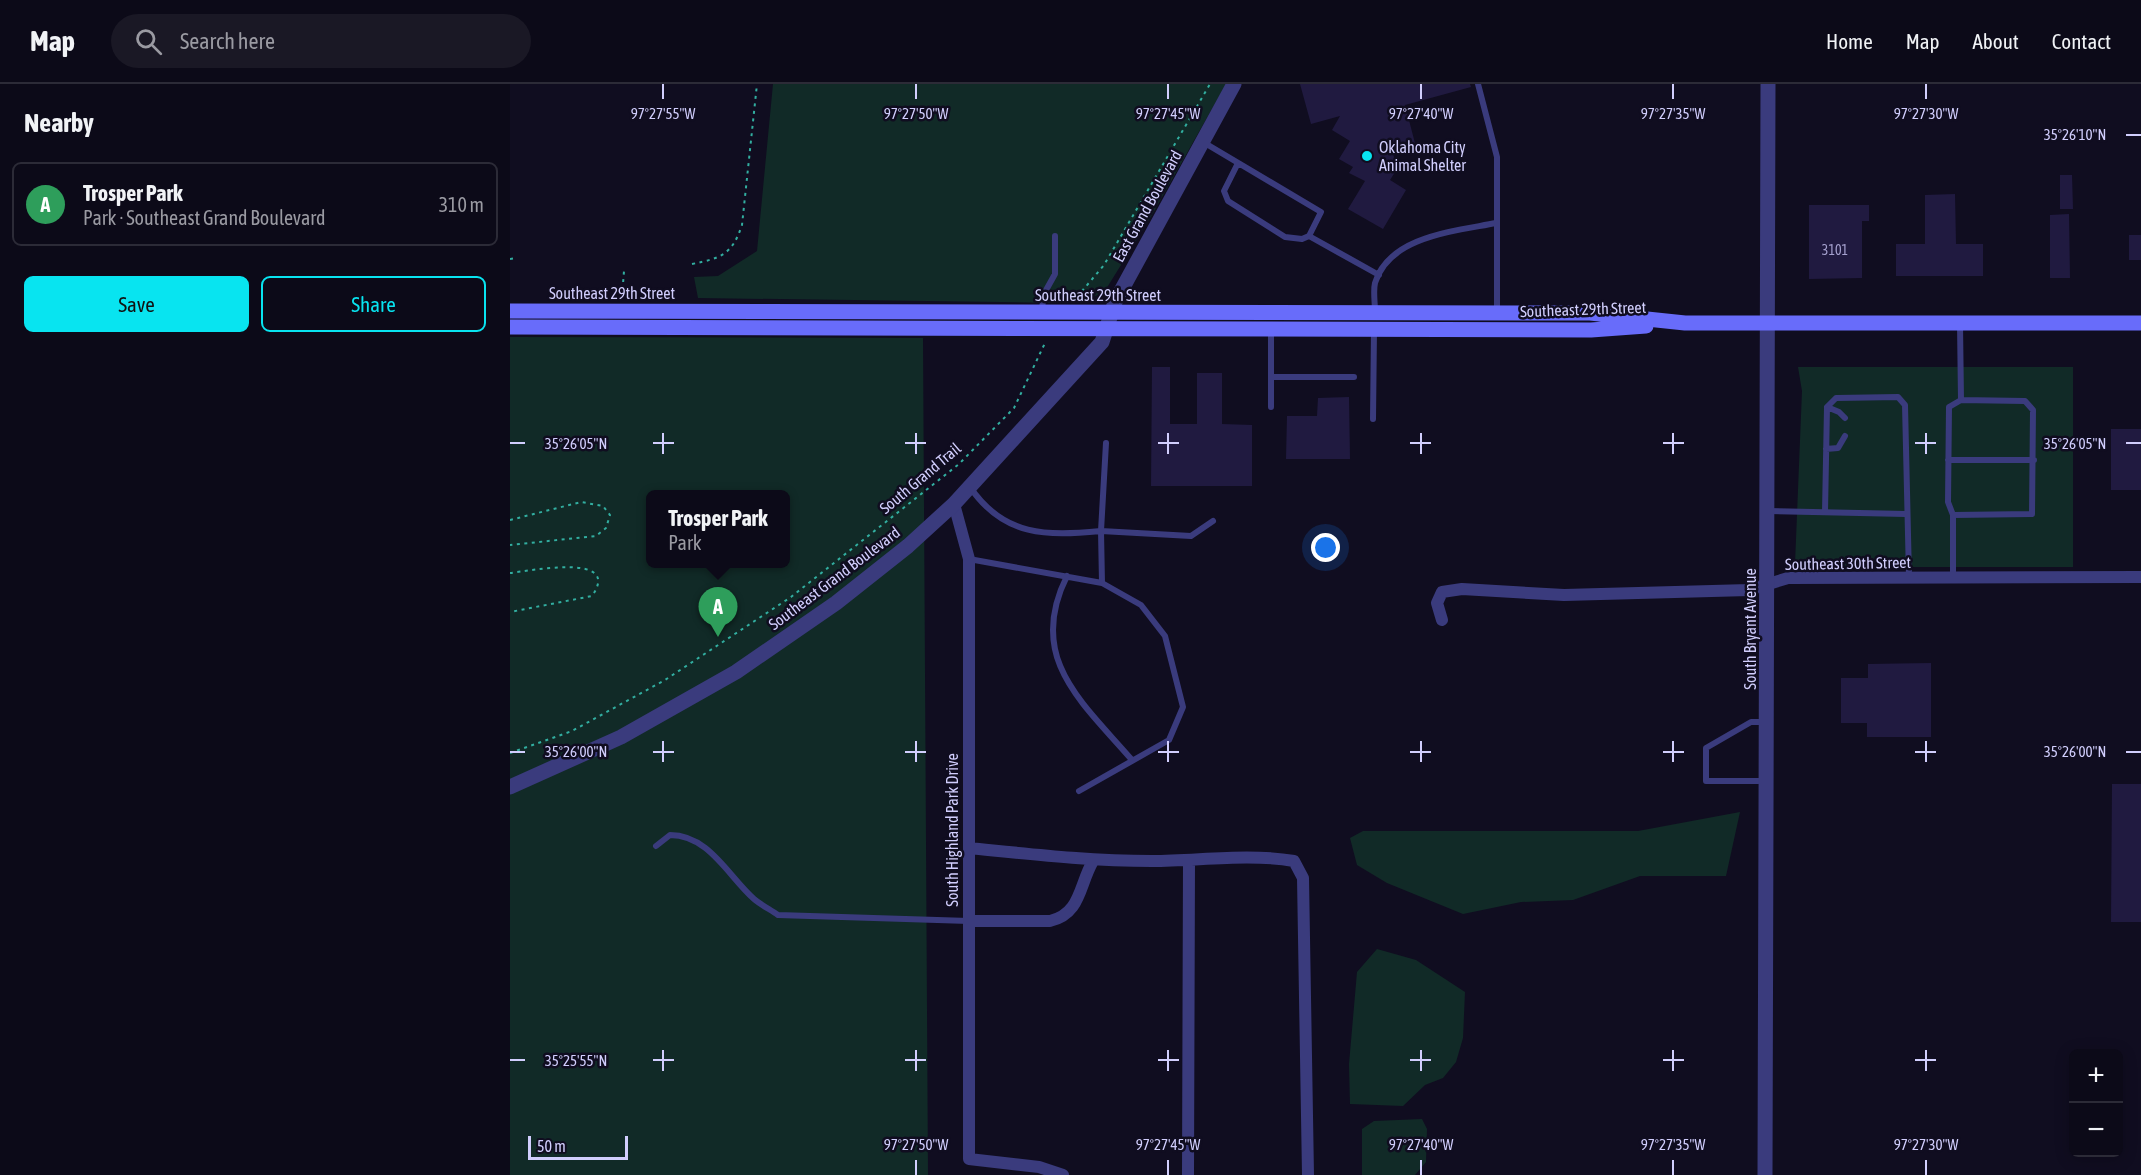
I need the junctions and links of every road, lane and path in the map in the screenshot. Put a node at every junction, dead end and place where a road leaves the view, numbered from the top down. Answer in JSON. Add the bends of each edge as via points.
{"nodes":[{"id":1,"x":757,"y":84,"type":"edge"},
{"id":2,"x":1210,"y":84,"type":"edge"},
{"id":3,"x":1234,"y":84,"type":"edge"},
{"id":4,"x":1478,"y":84,"type":"edge"},
{"id":5,"x":1768,"y":84,"type":"edge"},
{"id":6,"x":1202,"y":142,"type":"junction"},
{"id":7,"x":1238,"y":163,"type":"junction"},
{"id":8,"x":1496,"y":223,"type":"junction"},
{"id":9,"x":1055,"y":236,"type":"dead end"},
{"id":10,"x":1310,"y":236,"type":"junction"},
{"id":11,"x":517,"y":258,"type":"dead end"},
{"id":12,"x":510,"y":259,"type":"edge"},
{"id":13,"x":692,"y":264,"type":"dead end"},
{"id":14,"x":1379,"y":275,"type":"junction"},
{"id":15,"x":510,"y":311,"type":"edge"},
{"id":16,"x":1041,"y":313,"type":"junction"},
{"id":17,"x":1065,"y":313,"type":"junction"},
{"id":18,"x":1497,"y":314,"type":"junction"},
{"id":19,"x":1109,"y":321,"type":"junction"},
{"id":20,"x":1374,"y":321,"type":"junction"},
{"id":21,"x":1684,"y":322,"type":"junction"},
{"id":22,"x":1960,"y":323,"type":"junction"},
{"id":23,"x":2141,"y":323,"type":"edge"},
{"id":24,"x":1766,"y":324,"type":"junction"},
{"id":25,"x":510,"y":327,"type":"edge"},
{"id":26,"x":1053,"y":328,"type":"junction"},
{"id":27,"x":1271,"y":329,"type":"junction"},
{"id":28,"x":1271,"y":377,"type":"junction"},
{"id":29,"x":1354,"y":377,"type":"dead end"},
{"id":30,"x":1961,"y":400,"type":"junction"},
{"id":31,"x":1271,"y":407,"type":"dead end"},
{"id":32,"x":1827,"y":407,"type":"junction"},
{"id":33,"x":1845,"y":418,"type":"dead end"},
{"id":34,"x":1373,"y":419,"type":"dead end"},
{"id":35,"x":1845,"y":436,"type":"dead end"},
{"id":36,"x":1106,"y":443,"type":"dead end"},
{"id":37,"x":1826,"y":449,"type":"junction"},
{"id":38,"x":1948,"y":460,"type":"junction"},
{"id":39,"x":2034,"y":460,"type":"junction"},
{"id":40,"x":970,"y":486,"type":"junction"},
{"id":41,"x":954,"y":504,"type":"junction"},
{"id":42,"x":1767,"y":511,"type":"junction"},
{"id":43,"x":1825,"y":512,"type":"junction"},
{"id":44,"x":1906,"y":514,"type":"junction"},
{"id":45,"x":1953,"y":515,"type":"junction"},
{"id":46,"x":510,"y":520,"type":"edge"},
{"id":47,"x":1214,"y":521,"type":"dead end"},
{"id":48,"x":1101,"y":531,"type":"junction"},
{"id":49,"x":510,"y":545,"type":"edge"},
{"id":50,"x":969,"y":559,"type":"junction"},
{"id":51,"x":510,"y":573,"type":"edge"},
{"id":52,"x":1067,"y":576,"type":"junction"},
{"id":53,"x":2141,"y":577,"type":"edge"},
{"id":54,"x":1909,"y":578,"type":"junction"},
{"id":55,"x":1953,"y":578,"type":"junction"},
{"id":56,"x":1102,"y":583,"type":"junction"},
{"id":57,"x":1768,"y":584,"type":"junction"},
{"id":58,"x":510,"y":612,"type":"edge"},
{"id":59,"x":1442,"y":620,"type":"dead end"},
{"id":60,"x":1768,"y":722,"type":"junction"},
{"id":61,"x":510,"y":753,"type":"edge"},
{"id":62,"x":1132,"y":760,"type":"junction"},
{"id":63,"x":1767,"y":781,"type":"junction"},
{"id":64,"x":510,"y":787,"type":"edge"},
{"id":65,"x":1079,"y":791,"type":"dead end"},
{"id":66,"x":656,"y":846,"type":"dead end"},
{"id":67,"x":969,"y":848,"type":"junction"},
{"id":68,"x":1093,"y":861,"type":"junction"},
{"id":69,"x":1189,"y":861,"type":"junction"},
{"id":70,"x":969,"y":921,"type":"junction"},
{"id":71,"x":1064,"y":1175,"type":"edge"},
{"id":72,"x":1188,"y":1175,"type":"edge"},
{"id":73,"x":1308,"y":1175,"type":"edge"},
{"id":74,"x":1765,"y":1175,"type":"edge"}],
"edges":[{"from":1,"to":13,"type":"path","via":[[742,225],[736,243],[714,260]]},
{"from":2,"to":17,"type":"path","via":[[1104,265]]},
{"from":3,"to":6,"type":"street","name":"East Grand Boulevard"},
{"from":4,"to":8,"type":"lane","via":[[1497,157]]},
{"from":5,"to":24,"type":"street","name":"South Bryant Avenue"},
{"from":6,"to":7,"type":"lane"},
{"from":6,"to":19,"type":"street","name":"East Grand Boulevard","via":[[1136,262]]},
{"from":7,"to":10,"type":"lane","via":[[1321,212]]},
{"from":7,"to":10,"type":"lane","via":[[1224,191],[1228,201],[1286,237]]},
{"from":8,"to":14,"type":"lane","via":[[1406,247],[1386,263]]},
{"from":8,"to":18,"type":"lane"},
{"from":9,"to":16,"type":"lane","via":[[1055,274],[1045,292]]},
{"from":10,"to":14,"type":"lane"},
{"from":11,"to":12,"type":"path"},
{"from":14,"to":20,"type":"lane","via":[[1375,284]]},
{"from":15,"to":16,"type":"main road","name":"Southeast 29th Street"},
{"from":16,"to":17,"type":"main road","name":"Southeast 29th Street"},
{"from":17,"to":19,"type":"main road","name":"Southeast 29th Street"},
{"from":18,"to":20,"type":"main road","name":"Southeast 29th Street"},
{"from":18,"to":21,"type":"main road","name":"Southeast 29th Street","via":[[1590,313]]},
{"from":19,"to":20,"type":"main road","name":"Southeast 29th Street"},
{"from":19,"to":26,"type":"main road","name":"Southeast 29th Street"},
{"from":19,"to":27,"type":"main road","name":"Southeast 29th Street"},
{"from":19,"to":40,"type":"street","name":"Southeast Grand Boulevard","via":[[1102,342]]},
{"from":20,"to":21,"type":"main road","name":"Southeast 29th Street","via":[[1591,330]]},
{"from":20,"to":27,"type":"main road","name":"Southeast 29th Street"},
{"from":20,"to":34,"type":"lane"},
{"from":21,"to":24,"type":"main road","name":"Southeast 29th Street"},
{"from":22,"to":23,"type":"main road","name":"Southeast 29th Street"},
{"from":22,"to":24,"type":"main road","name":"Southeast 29th Street"},
{"from":22,"to":30,"type":"lane"},
{"from":24,"to":42,"type":"street","name":"South Bryant Avenue"},
{"from":25,"to":26,"type":"main road","name":"Southeast 29th Street"},
{"from":26,"to":61,"type":"path","name":"South Grand Trail","via":[[1014,408],[958,464],[800,590],[665,680],[572,731]]},
{"from":27,"to":28,"type":"lane"},
{"from":28,"to":29,"type":"lane"},
{"from":28,"to":31,"type":"lane"},
{"from":30,"to":38,"type":"lane","via":[[1949,407]]},
{"from":30,"to":39,"type":"lane","via":[[2025,401],[2033,410]]},
{"from":32,"to":33,"type":"lane"},
{"from":32,"to":37,"type":"lane"},
{"from":32,"to":44,"type":"lane","via":[[1836,398],[1898,397],[1905,405]]},
{"from":35,"to":37,"type":"lane","via":[[1838,448]]},
{"from":36,"to":48,"type":"lane"},
{"from":37,"to":43,"type":"lane"},
{"from":38,"to":39,"type":"lane"},
{"from":38,"to":45,"type":"lane","via":[[1948,502]]},
{"from":39,"to":45,"type":"lane","via":[[2032,514]]},
{"from":40,"to":41,"type":"street","name":"Southeast Grand Boulevard"},
{"from":40,"to":48,"type":"lane","via":[[987,507],[1009,523],[1034,533]]},
{"from":41,"to":50,"type":"street","name":"South Highland Park Drive"},
{"from":41,"to":64,"type":"street","name":"Southeast Grand Boulevard","via":[[836,603],[736,672],[621,737]]},
{"from":42,"to":43,"type":"lane"},
{"from":42,"to":57,"type":"street","name":"South Bryant Avenue"},
{"from":43,"to":44,"type":"lane"},
{"from":44,"to":54,"type":"lane"},
{"from":45,"to":55,"type":"lane"},
{"from":46,"to":49,"type":"path","via":[[581,502],[603,507],[610,515],[606,528],[596,537]]},
{"from":47,"to":48,"type":"lane","via":[[1191,536]]},
{"from":48,"to":56,"type":"lane"},
{"from":50,"to":52,"type":"lane"},
{"from":50,"to":67,"type":"street","name":"South Highland Park Drive"},
{"from":51,"to":58,"type":"path","via":[[581,567],[599,578],[592,596]]},
{"from":52,"to":56,"type":"lane"},
{"from":52,"to":62,"type":"lane","via":[[1056,599],[1052,639],[1057,664],[1077,696]]},
{"from":53,"to":55,"type":"street","name":"Southeast 30th Street"},
{"from":54,"to":55,"type":"street","name":"Southeast 30th Street"},
{"from":54,"to":57,"type":"street","name":"Southeast 30th Street","via":[[1788,578]]},
{"from":56,"to":62,"type":"lane","via":[[1142,605],[1165,636],[1183,707],[1169,740]]},
{"from":57,"to":59,"type":"street","name":"Southeast 30th Street","via":[[1749,590],[1564,595],[1462,589],[1442,592],[1437,603]]},
{"from":57,"to":60,"type":"street","name":"South Bryant Avenue"},
{"from":60,"to":63,"type":"street","name":"South Bryant Avenue"},
{"from":60,"to":63,"type":"lane","via":[[1751,722],[1706,748],[1706,781]]},
{"from":62,"to":65,"type":"lane"},
{"from":63,"to":74,"type":"street","name":"South Bryant Avenue"},
{"from":66,"to":70,"type":"lane","via":[[670,835],[695,840],[727,868],[754,900],[778,915]]},
{"from":67,"to":68,"type":"street"},
{"from":67,"to":70,"type":"street","name":"South Highland Park Drive"},
{"from":68,"to":69,"type":"street"},
{"from":68,"to":70,"type":"street","via":[[1077,904],[1063,918]]},
{"from":69,"to":72,"type":"street"},
{"from":69,"to":73,"type":"street","via":[[1242,856],[1275,858],[1294,861],[1303,878]]},
{"from":70,"to":71,"type":"street","name":"South Highland Park Drive","via":[[969,1159],[1040,1167]]}]}
